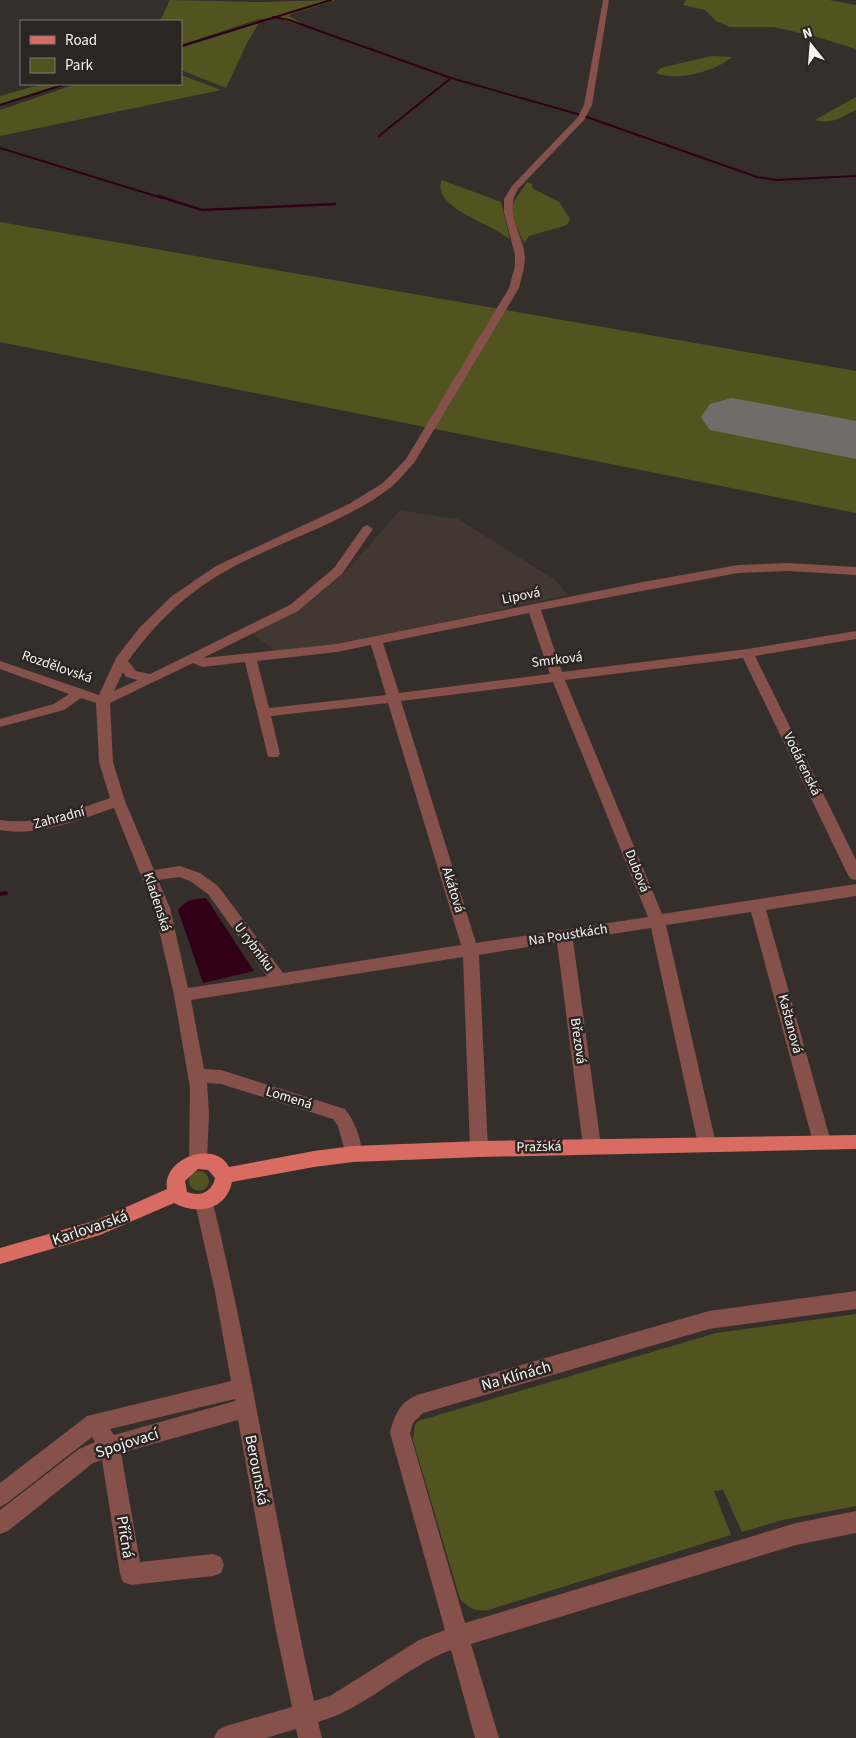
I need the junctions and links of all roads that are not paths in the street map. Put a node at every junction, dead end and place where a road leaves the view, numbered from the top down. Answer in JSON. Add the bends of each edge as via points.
{"nodes":[{"id":1,"x":606,"y":0,"type":"edge"},
{"id":2,"x":367,"y":530,"type":"dead end"},
{"id":3,"x":856,"y":572,"type":"edge"},
{"id":4,"x":534,"y":608,"type":"junction"},
{"id":5,"x":856,"y":635,"type":"edge"},
{"id":6,"x":376,"y":641,"type":"junction"},
{"id":7,"x":747,"y":652,"type":"junction"},
{"id":8,"x":192,"y":658,"type":"junction"},
{"id":9,"x":250,"y":658,"type":"junction"},
{"id":10,"x":121,"y":661,"type":"junction"},
{"id":11,"x":0,"y":665,"type":"edge"},
{"id":12,"x":557,"y":676,"type":"junction"},
{"id":13,"x":151,"y":679,"type":"junction"},
{"id":14,"x":80,"y":692,"type":"junction"},
{"id":15,"x":395,"y":698,"type":"junction"},
{"id":16,"x":102,"y":701,"type":"junction"},
{"id":17,"x":262,"y":713,"type":"junction"},
{"id":18,"x":0,"y":723,"type":"edge"},
{"id":19,"x":274,"y":754,"type":"dead end"},
{"id":20,"x":118,"y":801,"type":"junction"},
{"id":21,"x":0,"y":825,"type":"edge"},
{"id":22,"x":856,"y":875,"type":"edge"},
{"id":23,"x":150,"y":876,"type":"junction"},
{"id":24,"x":856,"y":890,"type":"edge"},
{"id":25,"x":758,"y":906,"type":"junction"},
{"id":26,"x":657,"y":921,"type":"junction"},
{"id":27,"x":564,"y":935,"type":"junction"},
{"id":28,"x":471,"y":951,"type":"junction"},
{"id":29,"x":279,"y":980,"type":"junction"},
{"id":30,"x":182,"y":995,"type":"junction"},
{"id":31,"x":197,"y":1075,"type":"junction"},
{"id":32,"x":822,"y":1142,"type":"junction"},
{"id":33,"x":856,"y":1142,"type":"edge"},
{"id":34,"x":707,"y":1144,"type":"junction"},
{"id":35,"x":592,"y":1146,"type":"junction"},
{"id":36,"x":479,"y":1149,"type":"junction"},
{"id":37,"x":353,"y":1154,"type":"junction"},
{"id":38,"x":198,"y":1161,"type":"junction"},
{"id":39,"x":224,"y":1176,"type":"junction"},
{"id":40,"x":177,"y":1193,"type":"junction"},
{"id":41,"x":204,"y":1202,"type":"junction"},
{"id":42,"x":0,"y":1256,"type":"edge"},
{"id":43,"x":856,"y":1300,"type":"edge"},
{"id":44,"x":236,"y":1396,"type":"junction"},
{"id":45,"x":94,"y":1423,"type":"junction"},
{"id":46,"x":110,"y":1446,"type":"junction"},
{"id":47,"x":0,"y":1496,"type":"edge"},
{"id":48,"x":856,"y":1522,"type":"edge"},
{"id":49,"x":0,"y":1523,"type":"edge"},
{"id":50,"x":213,"y":1565,"type":"dead end"},
{"id":51,"x":458,"y":1637,"type":"junction"},
{"id":52,"x":306,"y":1716,"type":"junction"},
{"id":53,"x":226,"y":1738,"type":"edge"},
{"id":54,"x":310,"y":1738,"type":"edge"},
{"id":55,"x":487,"y":1738,"type":"edge"}],
"edges":[{"from":1,"to":10,"type":"street","via":[[588,105],[581,118],[508,199],[508,212],[520,254],[514,288],[410,460],[387,484],[353,506],[220,569],[176,599],[144,630]]},
{"from":2,"to":8,"type":"street","via":[[338,571],[294,608]]},
{"from":3,"to":4,"type":"street","name":"Lipová","via":[[788,566],[738,569]]},
{"from":4,"to":6,"type":"street","name":"Lipová"},
{"from":4,"to":12,"type":"street","name":"Dubová"},
{"from":5,"to":7,"type":"street","name":"Smrková"},
{"from":6,"to":9,"type":"street","name":"Lipová"},
{"from":6,"to":15,"type":"street","name":"Akátová"},
{"from":7,"to":12,"type":"street","name":"Smrková"},
{"from":7,"to":22,"type":"street","name":"Vodárenská"},
{"from":8,"to":9,"type":"street","name":"Lipová","via":[[202,662]]},
{"from":8,"to":13,"type":"street"},
{"from":9,"to":17,"type":"street"},
{"from":10,"to":13,"type":"street","via":[[131,674]]},
{"from":10,"to":16,"type":"street"},
{"from":11,"to":14,"type":"street","name":"Rozdělovská"},
{"from":12,"to":15,"type":"street","name":"Smrková"},
{"from":12,"to":26,"type":"street","name":"Dubová"},
{"from":13,"to":16,"type":"street"},
{"from":14,"to":16,"type":"street","name":"Rozdělovská"},
{"from":14,"to":18,"type":"street","via":[[59,706]]},
{"from":15,"to":17,"type":"street","name":"Smrková"},
{"from":15,"to":28,"type":"street","name":"Akátová"},
{"from":16,"to":20,"type":"street","name":"Kladenská","via":[[106,762]]},
{"from":17,"to":19,"type":"street"},
{"from":20,"to":21,"type":"street","name":"Zahradní","via":[[33,826],[16,828]]},
{"from":20,"to":23,"type":"street","name":"Kladenská"},
{"from":23,"to":29,"type":"street","name":"U rybníku","via":[[180,871],[213,890]]},
{"from":23,"to":30,"type":"street","name":"Kladenská","via":[[162,908]]},
{"from":24,"to":25,"type":"street","name":"Na Poustkách"},
{"from":25,"to":26,"type":"street","name":"Na Poustkách"},
{"from":25,"to":32,"type":"street","name":"Kaštanová"},
{"from":26,"to":27,"type":"street","name":"Na Poustkách"},
{"from":26,"to":34,"type":"street","name":"Dubová"},
{"from":27,"to":28,"type":"street","name":"Na Poustkách"},
{"from":27,"to":35,"type":"street","name":"Březová"},
{"from":28,"to":29,"type":"street","name":"Na Poustkách"},
{"from":28,"to":36,"type":"street","name":"Akátová"},
{"from":29,"to":30,"type":"street","name":"U rybníku"},
{"from":30,"to":31,"type":"street","name":"Kladenská"},
{"from":31,"to":37,"type":"street","name":"Lomená","via":[[221,1077],[339,1114],[346,1123]]},
{"from":31,"to":38,"type":"street","name":"Kladenská","via":[[200,1114]]},
{"from":32,"to":33,"type":"main road","name":"Pražská"},
{"from":32,"to":34,"type":"main road","name":"Pražská"},
{"from":34,"to":35,"type":"main road","name":"Pražská"},
{"from":35,"to":36,"type":"main road","name":"Pražská"},
{"from":36,"to":37,"type":"main road","name":"Pražská"},
{"from":37,"to":39,"type":"main road","name":"Pražská"},
{"from":38,"to":39,"type":"main road","via":[[217,1166]]},
{"from":38,"to":40,"type":"main road","via":[[178,1173]]},
{"from":39,"to":41,"type":"main road","via":[[222,1189]]},
{"from":40,"to":41,"type":"main road","via":[[188,1202]]},
{"from":40,"to":42,"type":"main road","name":"Karlovarská","via":[[100,1226]]},
{"from":41,"to":44,"type":"street","name":"Berounská","via":[[225,1292]]},
{"from":43,"to":51,"type":"street","name":"Na Klínách","via":[[709,1320],[417,1405],[404,1418],[400,1433]]},
{"from":44,"to":45,"type":"street","name":"Spojovací"},
{"from":44,"to":46,"type":"street","name":"Spojovací"},
{"from":44,"to":52,"type":"street","name":"Berounská"},
{"from":45,"to":46,"type":"street","name":"Příčná"},
{"from":45,"to":47,"type":"street","name":"Spojovací"},
{"from":46,"to":49,"type":"street","name":"Spojovací","via":[[86,1456]]},
{"from":46,"to":50,"type":"street","name":"Příčná","via":[[131,1574]]},
{"from":48,"to":51,"type":"street","via":[[796,1534]]},
{"from":51,"to":52,"type":"street","via":[[427,1648],[335,1706]]},
{"from":51,"to":55,"type":"street","name":"Na Klínách"},
{"from":52,"to":53,"type":"street","via":[[274,1722]]},
{"from":52,"to":54,"type":"street","name":"Berounská"}]}
